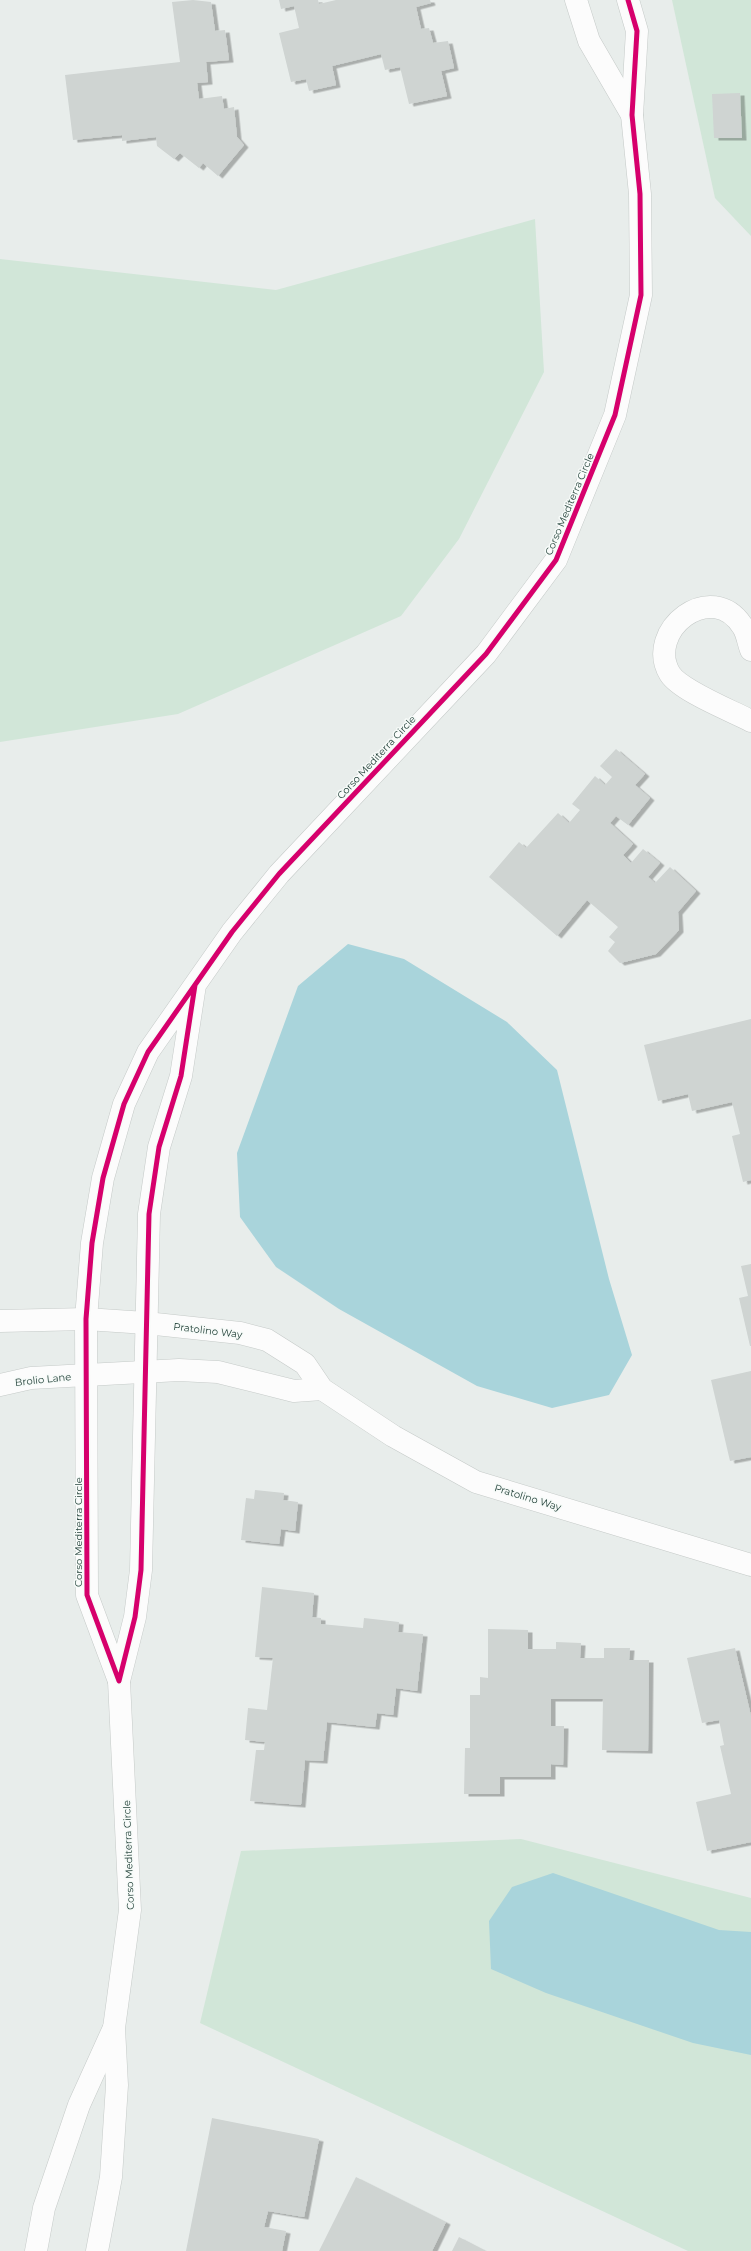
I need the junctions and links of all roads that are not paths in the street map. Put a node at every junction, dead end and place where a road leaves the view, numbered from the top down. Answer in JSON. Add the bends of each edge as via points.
{"nodes":[{"id":1,"x":576,"y":0,"type":"edge"},
{"id":2,"x":628,"y":0,"type":"edge"},
{"id":3,"x":632,"y":115,"type":"junction"},
{"id":4,"x":751,"y":650,"type":"edge"},
{"id":5,"x":751,"y":721,"type":"edge"},
{"id":6,"x":195,"y":986,"type":"junction"},
{"id":7,"x":86,"y":1319,"type":"junction"},
{"id":8,"x":0,"y":1321,"type":"edge"},
{"id":9,"x":146,"y":1323,"type":"junction"},
{"id":10,"x":145,"y":1372,"type":"junction"},
{"id":11,"x":87,"y":1374,"type":"junction"},
{"id":12,"x":0,"y":1385,"type":"edge"},
{"id":13,"x":322,"y":1389,"type":"junction"},
{"id":14,"x":751,"y":1565,"type":"edge"},
{"id":15,"x":119,"y":1681,"type":"junction"},
{"id":16,"x":114,"y":2028,"type":"junction"},
{"id":17,"x":36,"y":2251,"type":"edge"},
{"id":18,"x":97,"y":2251,"type":"edge"}],
"edges":[{"from":1,"to":3,"type":"street","name":"Corso Mediterra Circle","via":[[589,41]]},
{"from":2,"to":3,"type":"street","name":"Corso Mediterra Circle","via":[[637,31]]},
{"from":3,"to":6,"type":"street","name":"Corso Mediterra Circle","via":[[640,194],[641,295],[615,415],[556,560],[486,654],[279,874],[232,932]]},
{"from":4,"to":5,"type":"street","via":[[743,627],[730,613],[714,606],[695,610],[680,620],[667,637],[663,658],[671,675],[687,689]]},
{"from":6,"to":7,"type":"street","name":"Corso Mediterra Circle","via":[[148,1052],[124,1104],[102,1186],[92,1243]]},
{"from":6,"to":9,"type":"street","name":"Corso Mediterra Circle","via":[[181,1076],[159,1147],[149,1214]]},
{"from":7,"to":8,"type":"street"},
{"from":7,"to":9,"type":"street","name":"Pratolino Way"},
{"from":7,"to":11,"type":"street","name":"Corso Mediterra Circle"},
{"from":9,"to":10,"type":"street","name":"Corso Mediterra Circle"},
{"from":9,"to":13,"type":"street","name":"Pratolino Way","via":[[240,1333],[267,1340],[305,1364]]},
{"from":10,"to":11,"type":"street","name":"Brolio Lane"},
{"from":10,"to":13,"type":"street","via":[[218,1372],[294,1391]]},
{"from":10,"to":15,"type":"street","name":"Corso Mediterra Circle","via":[[141,1570],[135,1617]]},
{"from":11,"to":12,"type":"street","name":"Brolio Lane","via":[[31,1378]]},
{"from":11,"to":15,"type":"street","name":"Corso Mediterra Circle","via":[[87,1594]]},
{"from":13,"to":14,"type":"street","name":"Pratolino Way","via":[[393,1436],[476,1482]]},
{"from":15,"to":16,"type":"street","name":"Corso Mediterra Circle","via":[[130,1910]]},
{"from":16,"to":17,"type":"street","name":"Corso Mediterra Circle","via":[[79,2105],[44,2208]]},
{"from":16,"to":18,"type":"street","name":"Corso Mediterra Circle","via":[[117,2085],[111,2177]]}]}
